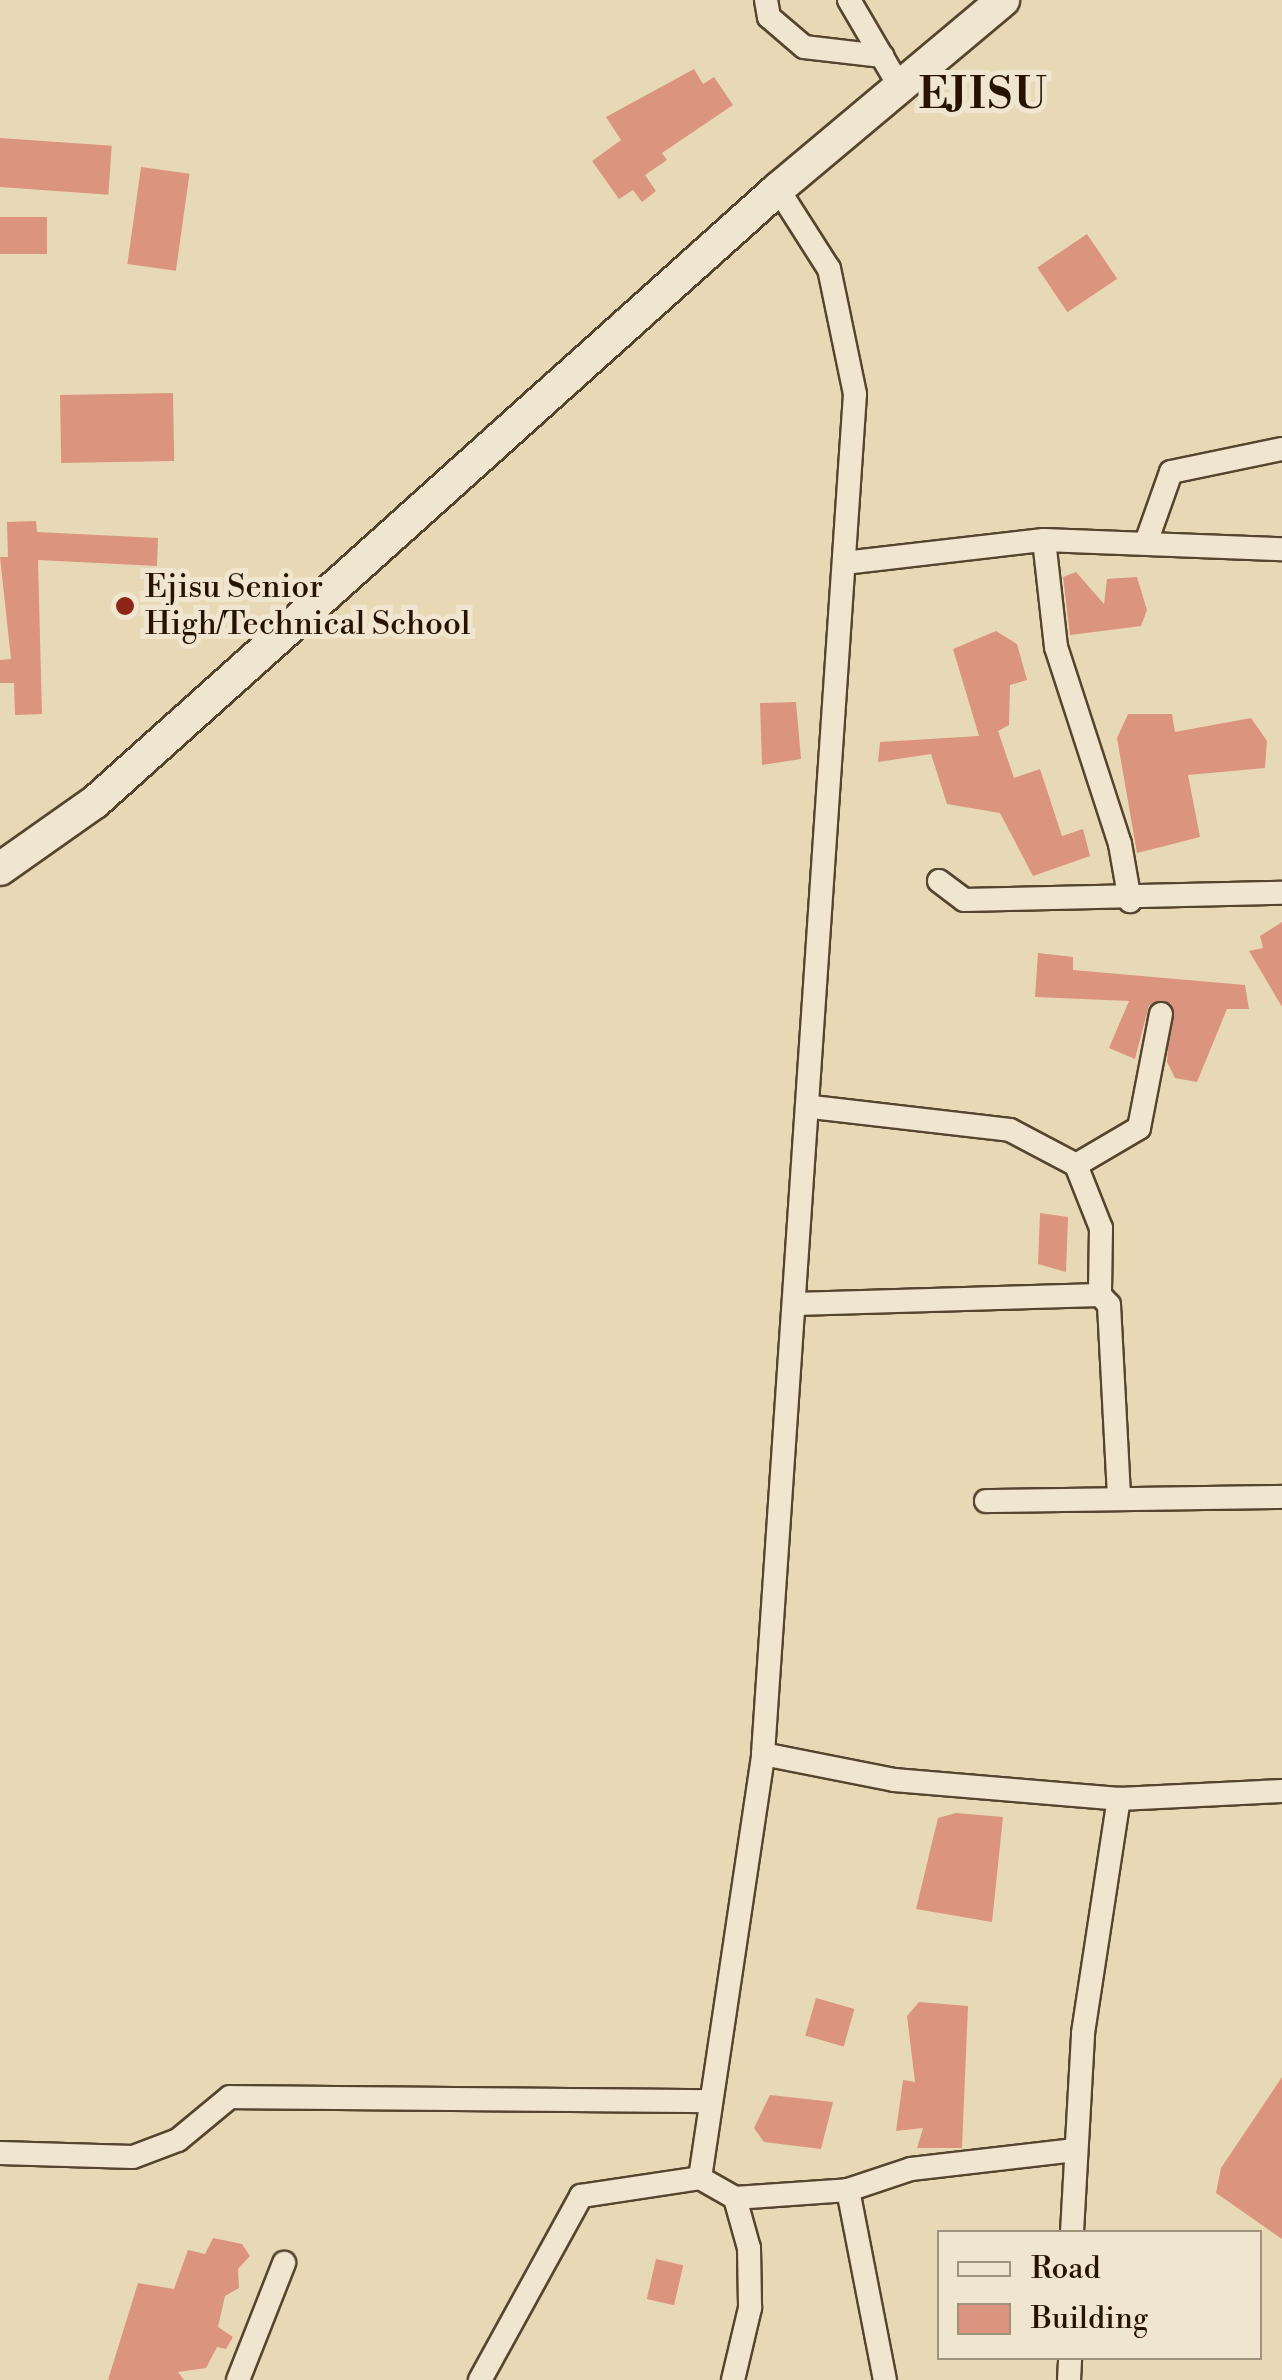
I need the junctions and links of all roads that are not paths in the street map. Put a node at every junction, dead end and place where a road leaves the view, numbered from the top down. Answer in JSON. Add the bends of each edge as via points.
{"nodes":[{"id":1,"x":766,"y":0,"type":"edge"},
{"id":2,"x":850,"y":0,"type":"edge"},
{"id":3,"x":1003,"y":0,"type":"edge"},
{"id":4,"x":890,"y":70,"type":"junction"},
{"id":5,"x":778,"y":190,"type":"junction"},
{"id":6,"x":1282,"y":449,"type":"edge"},
{"id":7,"x":1148,"y":537,"type":"junction"},
{"id":8,"x":1044,"y":540,"type":"junction"},
{"id":9,"x":1282,"y":548,"type":"edge"},
{"id":10,"x":844,"y":563,"type":"junction"},
{"id":11,"x":0,"y":869,"type":"edge"},
{"id":12,"x":939,"y":881,"type":"dead end"},
{"id":13,"x":1282,"y":893,"type":"edge"},
{"id":14,"x":1130,"y":902,"type":"junction"},
{"id":15,"x":1160,"y":1014,"type":"dead end"},
{"id":16,"x":812,"y":1108,"type":"junction"},
{"id":17,"x":1076,"y":1166,"type":"junction"},
{"id":18,"x":1100,"y":1296,"type":"junction"},
{"id":19,"x":796,"y":1304,"type":"junction"},
{"id":20,"x":1282,"y":1497,"type":"edge"},
{"id":21,"x":1119,"y":1499,"type":"junction"},
{"id":22,"x":986,"y":1502,"type":"dead end"},
{"id":23,"x":763,"y":1754,"type":"junction"},
{"id":24,"x":1282,"y":1791,"type":"edge"},
{"id":25,"x":1119,"y":1799,"type":"junction"},
{"id":26,"x":706,"y":2100,"type":"junction"},
{"id":27,"x":1075,"y":2150,"type":"junction"},
{"id":28,"x":0,"y":2153,"type":"edge"},
{"id":29,"x":700,"y":2178,"type":"junction"},
{"id":30,"x":848,"y":2190,"type":"junction"},
{"id":31,"x":735,"y":2198,"type":"junction"},
{"id":32,"x":1072,"y":2230,"type":"edge"},
{"id":33,"x":284,"y":2263,"type":"dead end"},
{"id":34,"x":238,"y":2380,"type":"edge"},
{"id":35,"x":480,"y":2380,"type":"edge"},
{"id":36,"x":733,"y":2380,"type":"edge"},
{"id":37,"x":885,"y":2380,"type":"edge"}],
"edges":[{"from":1,"to":4,"type":"street","via":[[769,16],[804,47]]},
{"from":2,"to":4,"type":"street"},
{"from":3,"to":4,"type":"main road"},
{"from":4,"to":5,"type":"main road"},
{"from":5,"to":10,"type":"street","via":[[815,236],[841,306],[855,394]]},
{"from":5,"to":11,"type":"main road","via":[[182,727]]},
{"from":6,"to":7,"type":"street","via":[[1171,472]]},
{"from":7,"to":8,"type":"street"},
{"from":7,"to":9,"type":"street"},
{"from":8,"to":10,"type":"street"},
{"from":8,"to":14,"type":"street","via":[[1056,647],[1120,844]]},
{"from":10,"to":16,"type":"street"},
{"from":12,"to":14,"type":"street","via":[[964,900]]},
{"from":13,"to":14,"type":"street"},
{"from":15,"to":17,"type":"street","via":[[1139,1128]]},
{"from":16,"to":17,"type":"street","via":[[1010,1130]]},
{"from":16,"to":19,"type":"street"},
{"from":17,"to":18,"type":"street","via":[[1100,1228]]},
{"from":18,"to":19,"type":"street"},
{"from":18,"to":21,"type":"street","via":[[1110,1305]]},
{"from":19,"to":23,"type":"street"},
{"from":20,"to":21,"type":"street"},
{"from":21,"to":22,"type":"street"},
{"from":23,"to":25,"type":"street","via":[[894,1780]]},
{"from":23,"to":26,"type":"street"},
{"from":24,"to":25,"type":"street"},
{"from":25,"to":27,"type":"street"},
{"from":26,"to":28,"type":"street","via":[[230,2097],[178,2140],[133,2158]]},
{"from":26,"to":29,"type":"street"},
{"from":27,"to":30,"type":"street","via":[[912,2169]]},
{"from":27,"to":32,"type":"street"},
{"from":29,"to":31,"type":"street"},
{"from":29,"to":35,"type":"street","via":[[581,2196]]},
{"from":30,"to":31,"type":"street"},
{"from":30,"to":37,"type":"street"},
{"from":31,"to":36,"type":"street","via":[[749,2248],[750,2308]]},
{"from":33,"to":34,"type":"street"}]}
